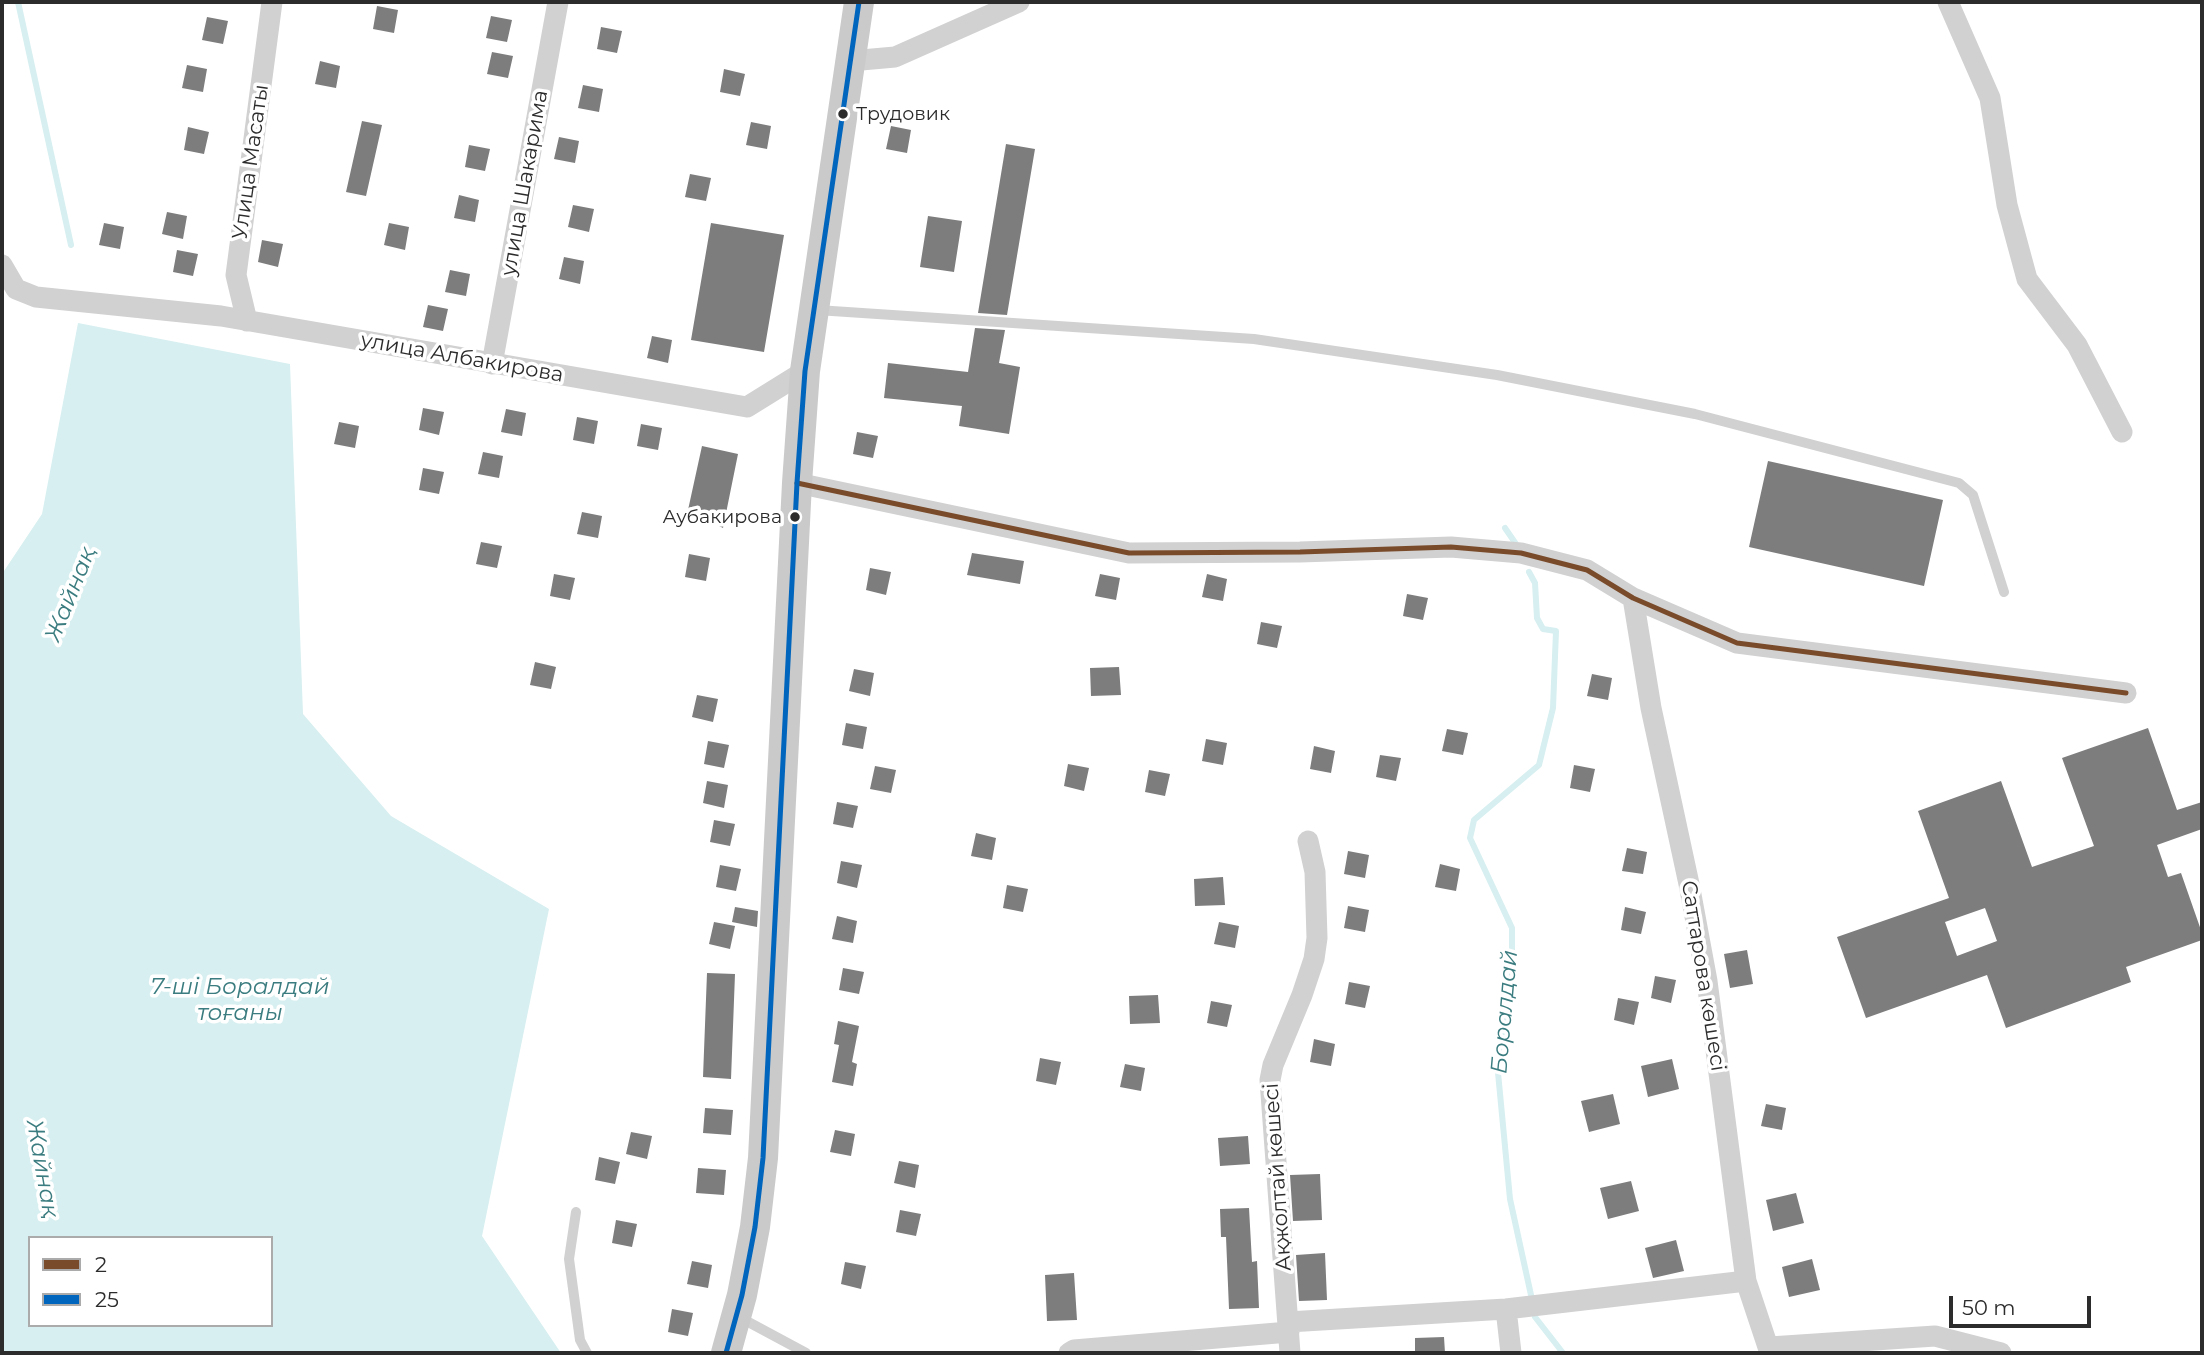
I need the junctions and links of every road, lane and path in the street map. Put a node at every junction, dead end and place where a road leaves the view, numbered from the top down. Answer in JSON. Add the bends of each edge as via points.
{"nodes":[{"id":1,"x":272,"y":2,"type":"edge"},
{"id":2,"x":558,"y":2,"type":"edge"},
{"id":3,"x":859,"y":2,"type":"edge"},
{"id":4,"x":1019,"y":2,"type":"edge"},
{"id":5,"x":1948,"y":2,"type":"edge"},
{"id":6,"x":850,"y":61,"type":"junction"},
{"id":7,"x":2,"y":265,"type":"edge"},
{"id":8,"x":814,"y":310,"type":"junction"},
{"id":9,"x":247,"y":321,"type":"junction"},
{"id":10,"x":492,"y":364,"type":"junction"},
{"id":11,"x":806,"y":371,"type":"junction"},
{"id":12,"x":2122,"y":432,"type":"dead end"},
{"id":13,"x":797,"y":483,"type":"junction"},
{"id":14,"x":2004,"y":592,"type":"dead end"},
{"id":15,"x":1633,"y":598,"type":"junction"},
{"id":16,"x":2126,"y":693,"type":"dead end"},
{"id":17,"x":1308,"y":841,"type":"dead end"},
{"id":18,"x":576,"y":1212,"type":"dead end"},
{"id":19,"x":1745,"y":1281,"type":"junction"},
{"id":20,"x":1506,"y":1309,"type":"junction"},
{"id":21,"x":736,"y":1316,"type":"junction"},
{"id":22,"x":1289,"y":1336,"type":"edge"},
{"id":23,"x":1770,"y":1350,"type":"edge"},
{"id":24,"x":587,"y":1353,"type":"edge"},
{"id":25,"x":726,"y":1353,"type":"edge"},
{"id":26,"x":806,"y":1353,"type":"edge"},
{"id":27,"x":1069,"y":1353,"type":"edge"},
{"id":28,"x":1511,"y":1353,"type":"edge"},
{"id":29,"x":2001,"y":1353,"type":"edge"}],
"edges":[{"from":1,"to":9,"type":"street","name":"Улица Масаты","via":[[236,275]]},
{"from":2,"to":10,"type":"street","name":"улица Шакарима"},
{"from":3,"to":6,"type":"main road"},
{"from":4,"to":6,"type":"street","via":[[895,57]]},
{"from":5,"to":12,"type":"street","via":[[1990,98],[2007,205],[2027,279],[2077,345]]},
{"from":6,"to":8,"type":"main road"},
{"from":7,"to":9,"type":"street","name":"улица Албакирова","via":[[16,289],[36,297]]},
{"from":8,"to":11,"type":"main road"},
{"from":8,"to":14,"type":"lane","via":[[1254,339],[1497,375],[1695,414],[1959,483],[1973,495]]},
{"from":9,"to":10,"type":"street","name":"улица Албакирова"},
{"from":10,"to":11,"type":"street","name":"улица Албакирова","via":[[747,407]]},
{"from":11,"to":13,"type":"main road"},
{"from":13,"to":15,"type":"street","via":[[1129,553],[1451,547],[1521,553],[1587,570]]},
{"from":13,"to":21,"type":"main road","via":[[763,1158],[755,1227]]},
{"from":15,"to":16,"type":"street","via":[[1737,643]]},
{"from":15,"to":19,"type":"street","name":"Саттарова көшесі","via":[[1707,981]]},
{"from":17,"to":22,"type":"street","name":"Ақжолтай көшесі","via":[[1315,872],[1314,959],[1270,1080]]},
{"from":18,"to":24,"type":"lane","via":[[569,1259],[580,1340]]},
{"from":19,"to":20,"type":"street"},
{"from":19,"to":23,"type":"street","name":"Саттарова көшесі"},
{"from":20,"to":22,"type":"street"},
{"from":20,"to":28,"type":"street"},
{"from":21,"to":25,"type":"main road"},
{"from":21,"to":26,"type":"lane"},
{"from":22,"to":27,"type":"street"},
{"from":23,"to":29,"type":"street","via":[[1935,1336]]}]}
